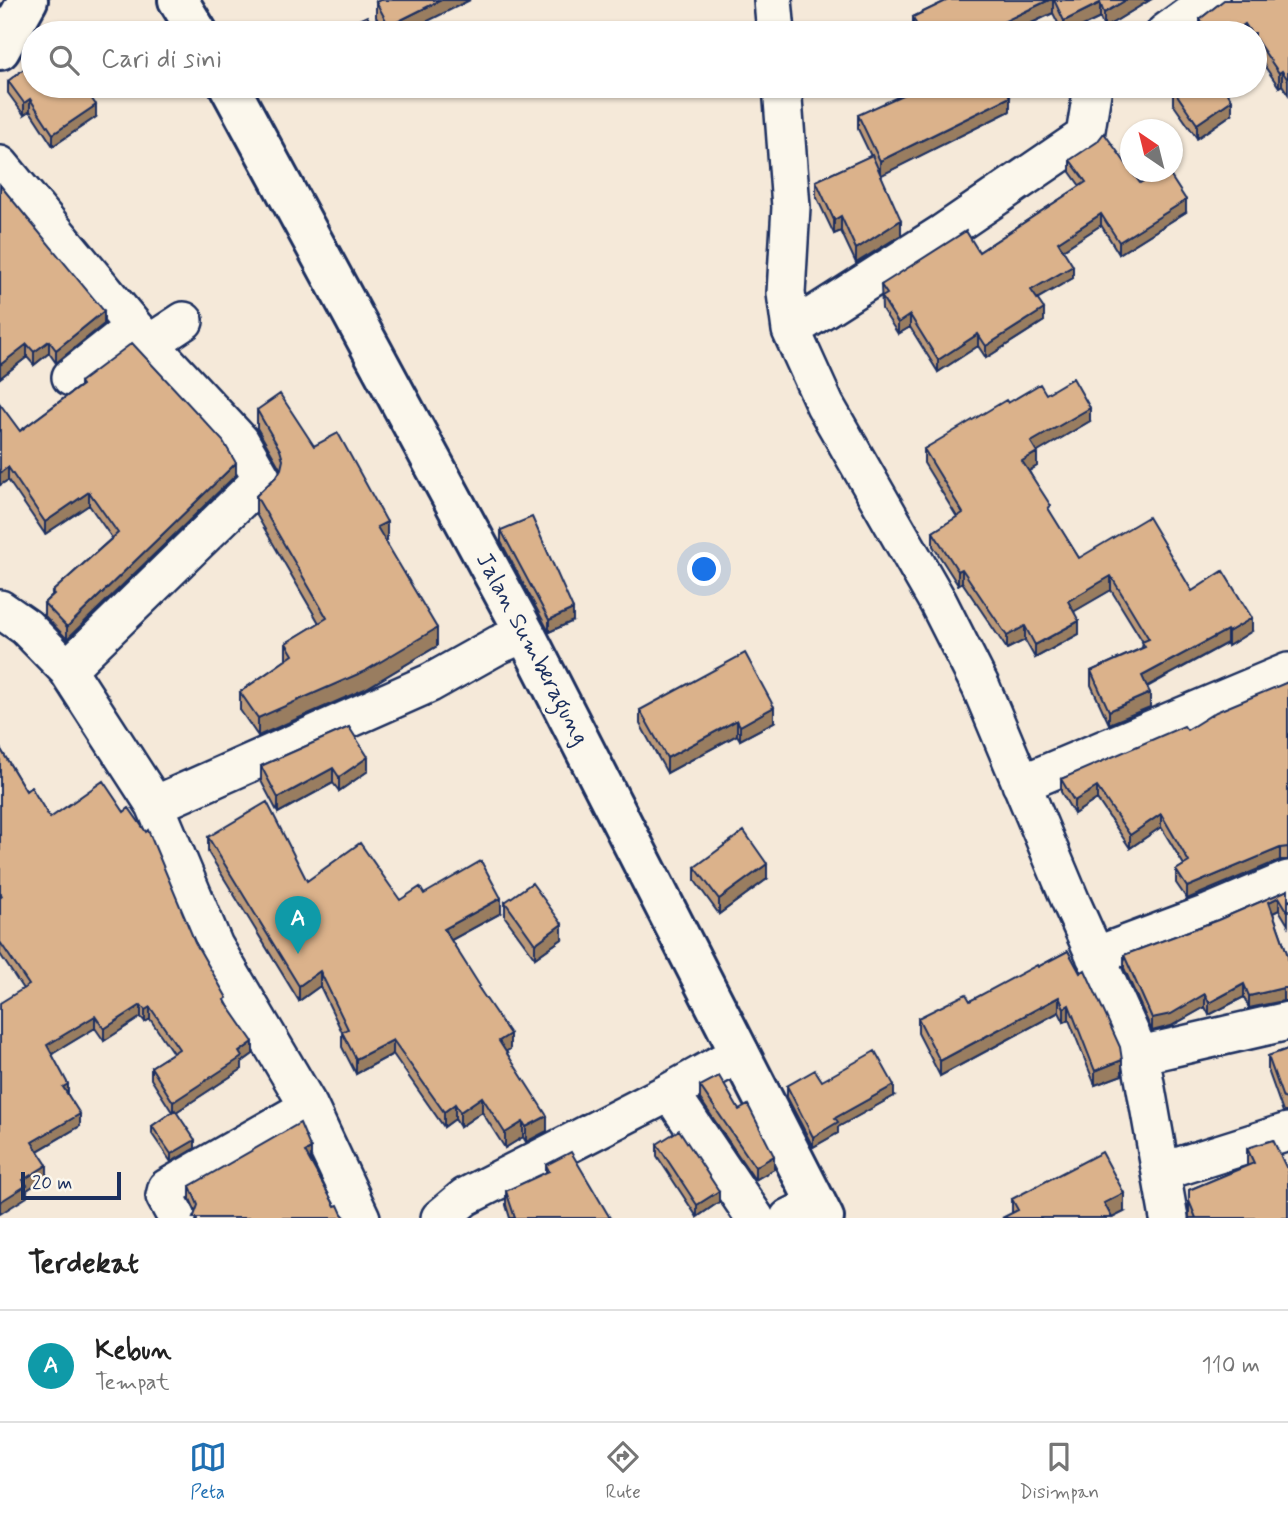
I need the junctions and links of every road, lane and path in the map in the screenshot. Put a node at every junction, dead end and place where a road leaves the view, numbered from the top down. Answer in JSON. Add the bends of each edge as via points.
{"nodes":[{"id":1,"x":29,"y":0,"type":"edge"},
{"id":2,"x":178,"y":0,"type":"edge"},
{"id":3,"x":773,"y":0,"type":"edge"},
{"id":4,"x":1210,"y":0,"type":"edge"},
{"id":5,"x":191,"y":21,"type":"edge"},
{"id":6,"x":775,"y":21,"type":"edge"},
{"id":7,"x":1181,"y":21,"type":"edge"},
{"id":8,"x":0,"y":50,"type":"edge"},
{"id":9,"x":235,"y":98,"type":"edge"},
{"id":10,"x":783,"y":98,"type":"edge"},
{"id":11,"x":1091,"y":98,"type":"edge"},
{"id":12,"x":0,"y":165,"type":"edge"},
{"id":13,"x":184,"y":321,"type":"dead end"},
{"id":14,"x":791,"y":330,"type":"junction"},
{"id":15,"x":142,"y":336,"type":"junction"},
{"id":16,"x":71,"y":377,"type":"dead end"},
{"id":17,"x":0,"y":609,"type":"edge"},
{"id":18,"x":512,"y":639,"type":"junction"},
{"id":19,"x":67,"y":669,"type":"junction"},
{"id":20,"x":1288,"y":672,"type":"edge"},
{"id":21,"x":1021,"y":784,"type":"junction"},
{"id":22,"x":155,"y":805,"type":"junction"},
{"id":23,"x":1288,"y":880,"type":"edge"},
{"id":24,"x":1096,"y":957,"type":"junction"},
{"id":25,"x":1288,"y":1021,"type":"edge"},
{"id":26,"x":1140,"y":1055,"type":"junction"},
{"id":27,"x":732,"y":1058,"type":"junction"},
{"id":28,"x":676,"y":1089,"type":"junction"},
{"id":29,"x":309,"y":1107,"type":"junction"},
{"id":30,"x":1288,"y":1132,"type":"edge"},
{"id":31,"x":1161,"y":1172,"type":"junction"},
{"id":32,"x":810,"y":1213,"type":"edge"},
{"id":33,"x":177,"y":1218,"type":"edge"},
{"id":34,"x":361,"y":1218,"type":"edge"},
{"id":35,"x":440,"y":1218,"type":"edge"},
{"id":36,"x":755,"y":1218,"type":"edge"},
{"id":37,"x":1169,"y":1218,"type":"edge"}],
"edges":[{"from":1,"to":8,"type":"street"},
{"from":2,"to":5,"type":"street"},
{"from":3,"to":6,"type":"street"},
{"from":4,"to":7,"type":"street"},
{"from":9,"to":18,"type":"street","name":"Jalan Sumberagung"},
{"from":10,"to":14,"type":"street","via":[[791,207],[786,293]]},
{"from":11,"to":14,"type":"street","via":[[1084,136]]},
{"from":12,"to":15,"type":"street"},
{"from":13,"to":15,"type":"street"},
{"from":14,"to":21,"type":"street","via":[[825,405],[938,602],[981,687]]},
{"from":15,"to":16,"type":"street"},
{"from":15,"to":19,"type":"street","via":[[240,441],[262,479]]},
{"from":17,"to":19,"type":"street","via":[[26,627]]},
{"from":18,"to":22,"type":"street","via":[[430,682]]},
{"from":18,"to":27,"type":"street","name":"Jalan Sumberagung"},
{"from":19,"to":22,"type":"street"},
{"from":20,"to":21,"type":"street"},
{"from":21,"to":24,"type":"street"},
{"from":22,"to":29,"type":"street","via":[[214,946]]},
{"from":23,"to":24,"type":"street"},
{"from":24,"to":26,"type":"street"},
{"from":25,"to":26,"type":"street"},
{"from":26,"to":31,"type":"street"},
{"from":27,"to":28,"type":"street"},
{"from":27,"to":32,"type":"street","name":"Jalan Sumberagung"},
{"from":28,"to":35,"type":"street","via":[[465,1198]]},
{"from":28,"to":36,"type":"street"},
{"from":29,"to":33,"type":"street","via":[[167,1188],[165,1196]]},
{"from":29,"to":34,"type":"street"},
{"from":30,"to":31,"type":"street"},
{"from":31,"to":37,"type":"street"}]}
